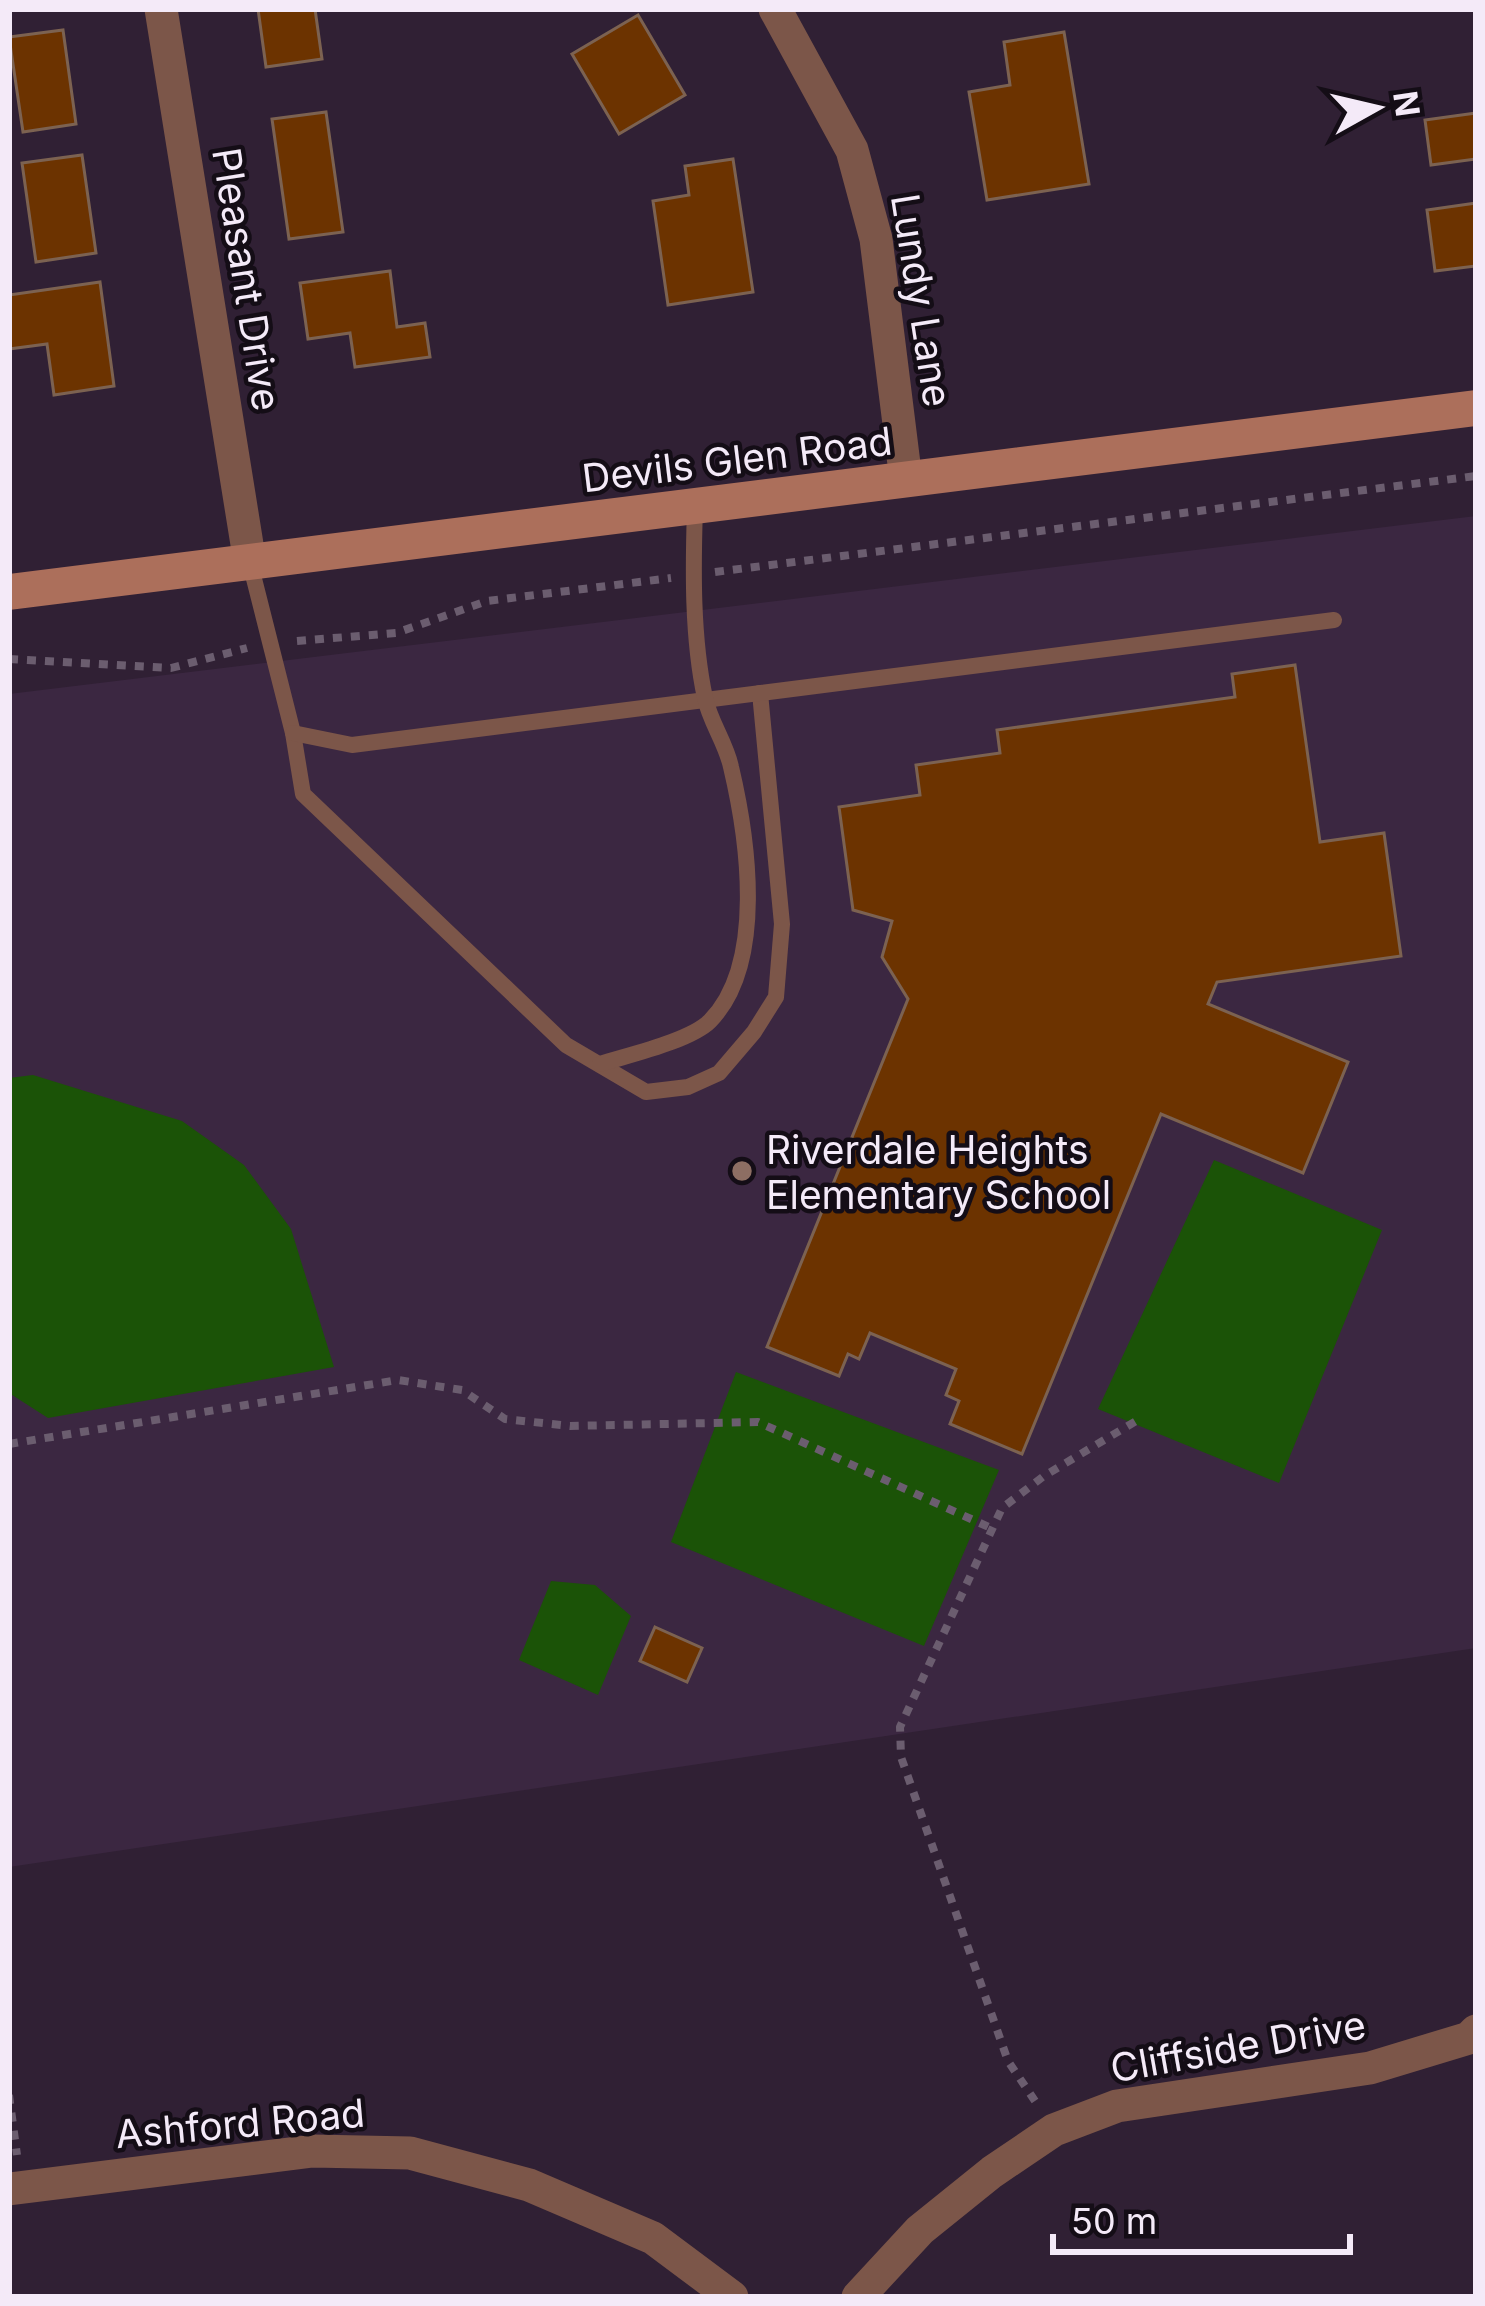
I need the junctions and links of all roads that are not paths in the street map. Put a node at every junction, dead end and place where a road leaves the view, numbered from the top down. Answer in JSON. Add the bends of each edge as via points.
{"nodes":[{"id":1,"x":161,"y":9,"type":"edge"},
{"id":2,"x":775,"y":9,"type":"edge"},
{"id":3,"x":1476,"y":408,"type":"edge"},
{"id":4,"x":906,"y":480,"type":"junction"},
{"id":5,"x":695,"y":506,"type":"junction"},
{"id":6,"x":250,"y":562,"type":"junction"},
{"id":7,"x":9,"y":592,"type":"edge"},
{"id":8,"x":1334,"y":620,"type":"dead end"},
{"id":9,"x":760,"y":693,"type":"junction"},
{"id":10,"x":705,"y":700,"type":"junction"},
{"id":11,"x":293,"y":733,"type":"junction"},
{"id":12,"x":600,"y":1064,"type":"junction"},
{"id":13,"x":1476,"y":2031,"type":"edge"},
{"id":14,"x":15,"y":2188,"type":"edge"},
{"id":15,"x":732,"y":2297,"type":"edge"},
{"id":16,"x":858,"y":2297,"type":"edge"}],
"edges":[{"from":1,"to":6,"type":"street","name":"Pleasant Drive"},
{"from":2,"to":4,"type":"street","name":"Lundy Lane","via":[[858,172],[876,238]]},
{"from":3,"to":4,"type":"main road","name":"Devils Glen Road"},
{"from":4,"to":5,"type":"main road","name":"Devils Glen Road"},
{"from":5,"to":6,"type":"main road","name":"Devils Glen Road"},
{"from":5,"to":10,"type":"lane"},
{"from":6,"to":7,"type":"main road","name":"Devils Glen Road"},
{"from":6,"to":11,"type":"lane"},
{"from":8,"to":9,"type":"lane"},
{"from":9,"to":10,"type":"lane"},
{"from":9,"to":12,"type":"lane","via":[[782,924],[776,997],[718,1073],[688,1087],[646,1092]]},
{"from":10,"to":11,"type":"lane","via":[[352,745]]},
{"from":10,"to":12,"type":"lane","via":[[731,764],[751,908],[734,990],[707,1025]]},
{"from":11,"to":12,"type":"lane","via":[[303,794],[566,1045]]},
{"from":13,"to":16,"type":"street","name":"Cliffside Drive","via":[[1370,2068],[1117,2106],[1054,2129],[920,2230]]},
{"from":14,"to":15,"type":"street","name":"Ashford Road","via":[[313,2151],[410,2153],[530,2185],[653,2238]]}]}
